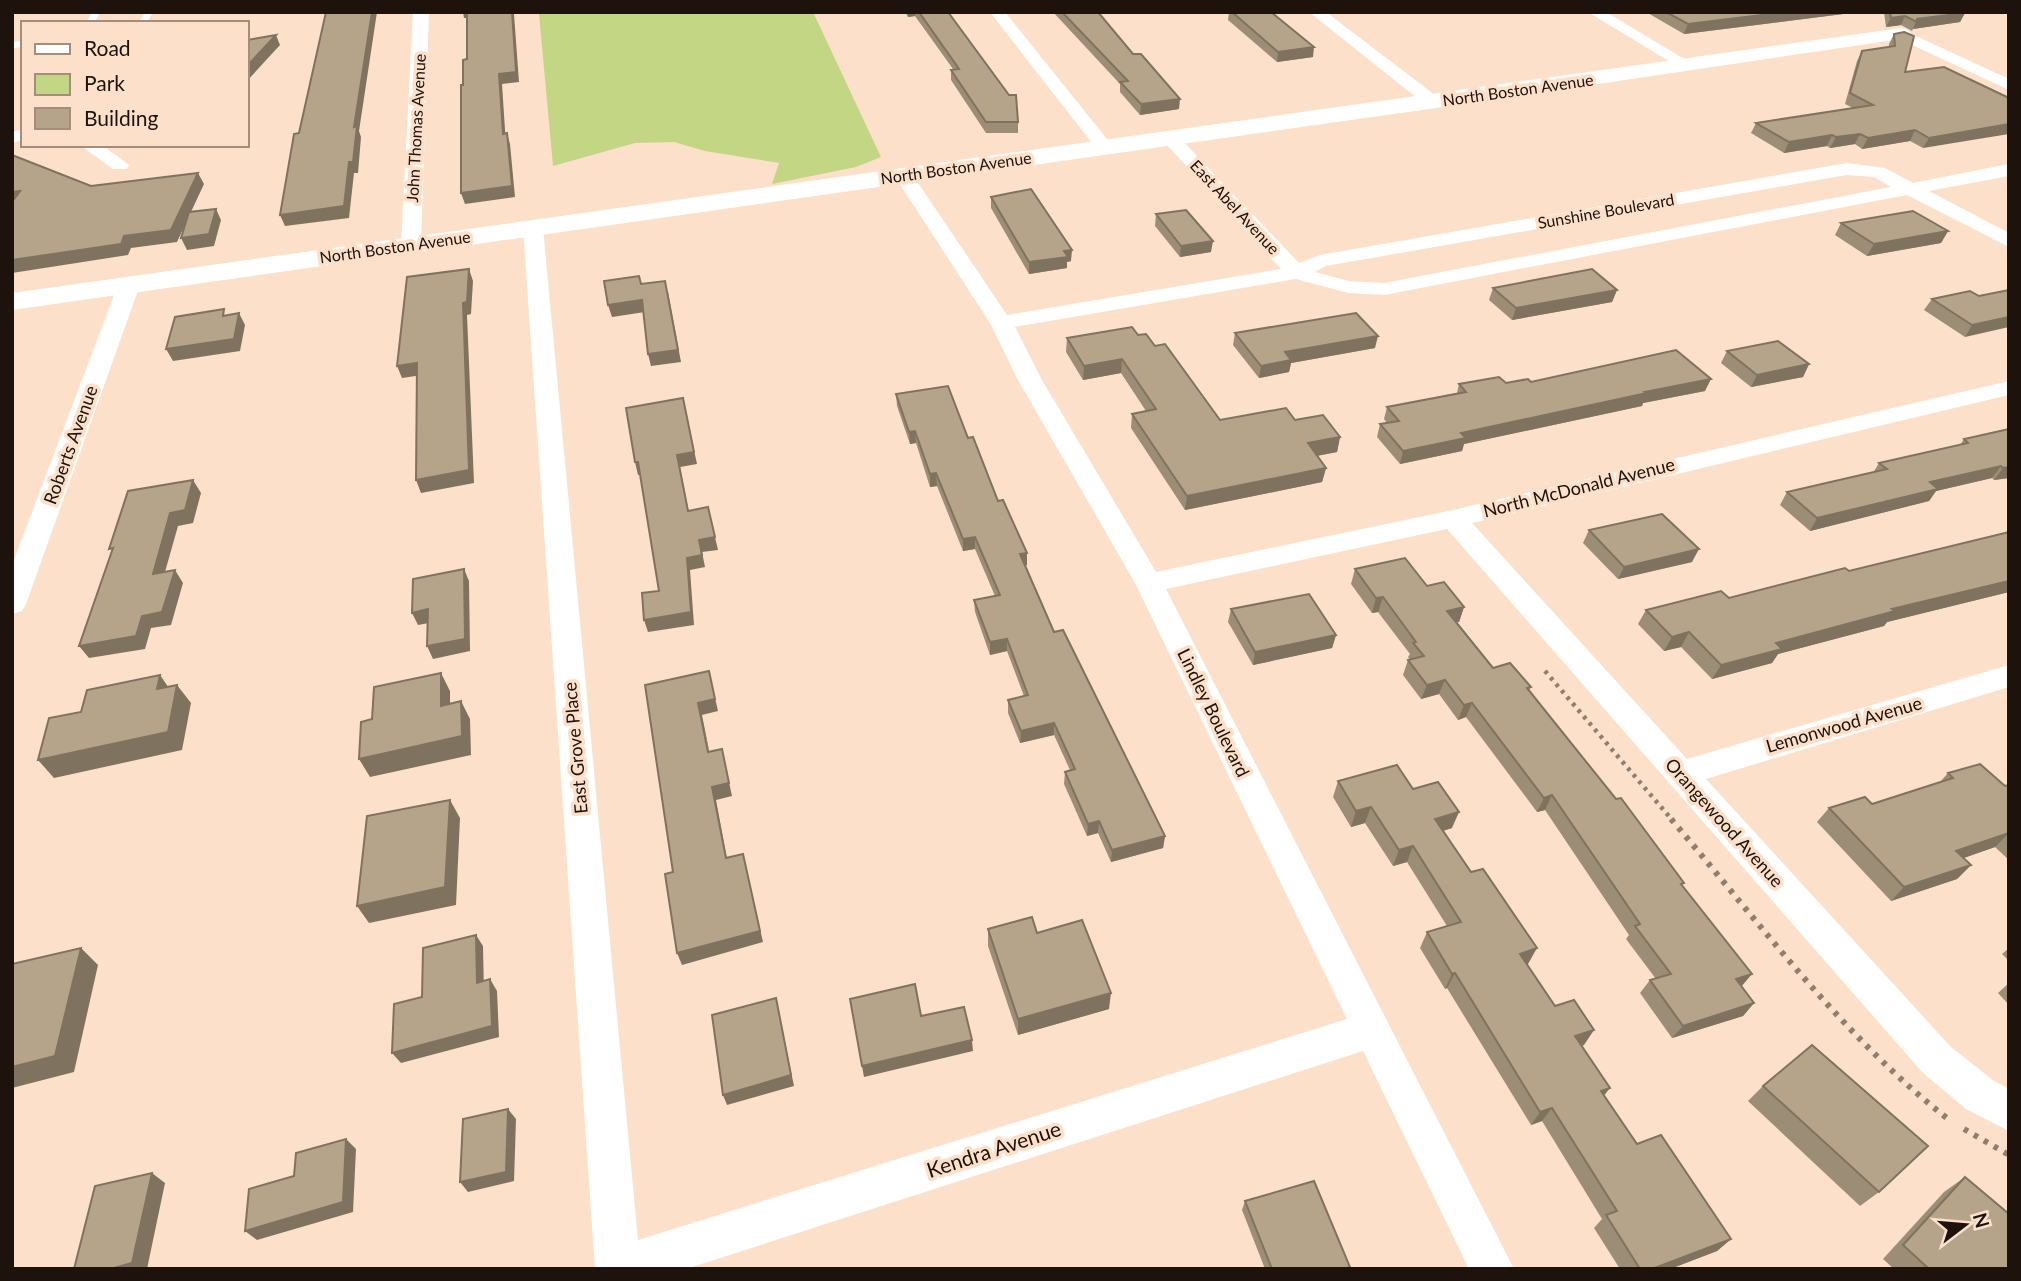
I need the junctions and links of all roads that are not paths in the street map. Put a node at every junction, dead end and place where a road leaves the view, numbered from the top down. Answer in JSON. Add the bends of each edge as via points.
{"nodes":[{"id":1,"x":421,"y":12,"type":"edge"},
{"id":2,"x":997,"y":12,"type":"edge"},
{"id":3,"x":1316,"y":12,"type":"edge"},
{"id":4,"x":1595,"y":12,"type":"edge"},
{"id":5,"x":1865,"y":18,"type":"dead end"},
{"id":6,"x":1901,"y":34,"type":"junction"},
{"id":7,"x":1688,"y":66,"type":"junction"},
{"id":8,"x":2009,"y":85,"type":"edge"},
{"id":9,"x":1433,"y":102,"type":"junction"},
{"id":10,"x":1173,"y":141,"type":"junction"},
{"id":11,"x":92,"y":147,"type":"edge"},
{"id":12,"x":1105,"y":148,"type":"junction"},
{"id":13,"x":120,"y":165,"type":"dead end"},
{"id":14,"x":2009,"y":170,"type":"edge"},
{"id":15,"x":903,"y":176,"type":"junction"},
{"id":16,"x":1915,"y":189,"type":"junction"},
{"id":17,"x":533,"y":228,"type":"junction"},
{"id":18,"x":2009,"y":241,"type":"edge"},
{"id":19,"x":411,"y":245,"type":"junction"},
{"id":20,"x":1296,"y":273,"type":"junction"},
{"id":21,"x":129,"y":285,"type":"junction"},
{"id":22,"x":12,"y":302,"type":"edge"},
{"id":23,"x":1000,"y":323,"type":"junction"},
{"id":24,"x":2009,"y":388,"type":"edge"},
{"id":25,"x":1453,"y":519,"type":"junction"},
{"id":26,"x":1149,"y":583,"type":"junction"},
{"id":27,"x":12,"y":604,"type":"edge"},
{"id":28,"x":2009,"y":676,"type":"edge"},
{"id":29,"x":1679,"y":774,"type":"junction"},
{"id":30,"x":1371,"y":1030,"type":"junction"},
{"id":31,"x":2009,"y":1111,"type":"edge"},
{"id":32,"x":618,"y":1269,"type":"edge"},
{"id":33,"x":1492,"y":1269,"type":"edge"}],
"edges":[{"from":1,"to":19,"type":"street","name":"John Thomas Avenue"},
{"from":2,"to":12,"type":"street"},
{"from":3,"to":9,"type":"street"},
{"from":4,"to":7,"type":"street"},
{"from":5,"to":6,"type":"street"},
{"from":6,"to":7,"type":"street","name":"North Boston Avenue"},
{"from":6,"to":8,"type":"street"},
{"from":7,"to":9,"type":"street","name":"North Boston Avenue"},
{"from":9,"to":10,"type":"street","name":"North Boston Avenue"},
{"from":10,"to":12,"type":"street","name":"North Boston Avenue"},
{"from":10,"to":20,"type":"street","name":"East Abel Avenue"},
{"from":11,"to":13,"type":"street"},
{"from":12,"to":15,"type":"street","name":"North Boston Avenue"},
{"from":14,"to":16,"type":"street","name":"Sunshine Boulevard"},
{"from":15,"to":17,"type":"street","name":"North Boston Avenue"},
{"from":15,"to":23,"type":"street","name":"Lindley Boulevard"},
{"from":16,"to":18,"type":"street"},
{"from":16,"to":20,"type":"street","name":"Sunshine Boulevard","via":[[1384,289],[1348,287]]},
{"from":16,"to":20,"type":"street","name":"Sunshine Boulevard","via":[[1878,172],[1847,169],[1320,261]]},
{"from":17,"to":19,"type":"street","name":"North Boston Avenue"},
{"from":17,"to":32,"type":"street","name":"East Grove Place"},
{"from":19,"to":21,"type":"street","name":"North Boston Avenue"},
{"from":20,"to":23,"type":"street","name":"Sunshine Boulevard"},
{"from":21,"to":22,"type":"street","name":"North Boston Avenue"},
{"from":21,"to":27,"type":"street","name":"Roberts Avenue"},
{"from":23,"to":26,"type":"street","name":"Lindley Boulevard"},
{"from":24,"to":25,"type":"street","name":"North McDonald Avenue"},
{"from":25,"to":26,"type":"street","name":"North McDonald Avenue"},
{"from":25,"to":29,"type":"street","name":"Orangewood Avenue"},
{"from":26,"to":30,"type":"street","name":"Lindley Boulevard"},
{"from":28,"to":29,"type":"street","name":"Lemonwood Avenue"},
{"from":29,"to":31,"type":"street","name":"Orangewood Avenue","via":[[1937,1060],[1980,1095]]},
{"from":30,"to":32,"type":"street","name":"Kendra Avenue"},
{"from":30,"to":33,"type":"street","name":"Lindley Boulevard"}]}
